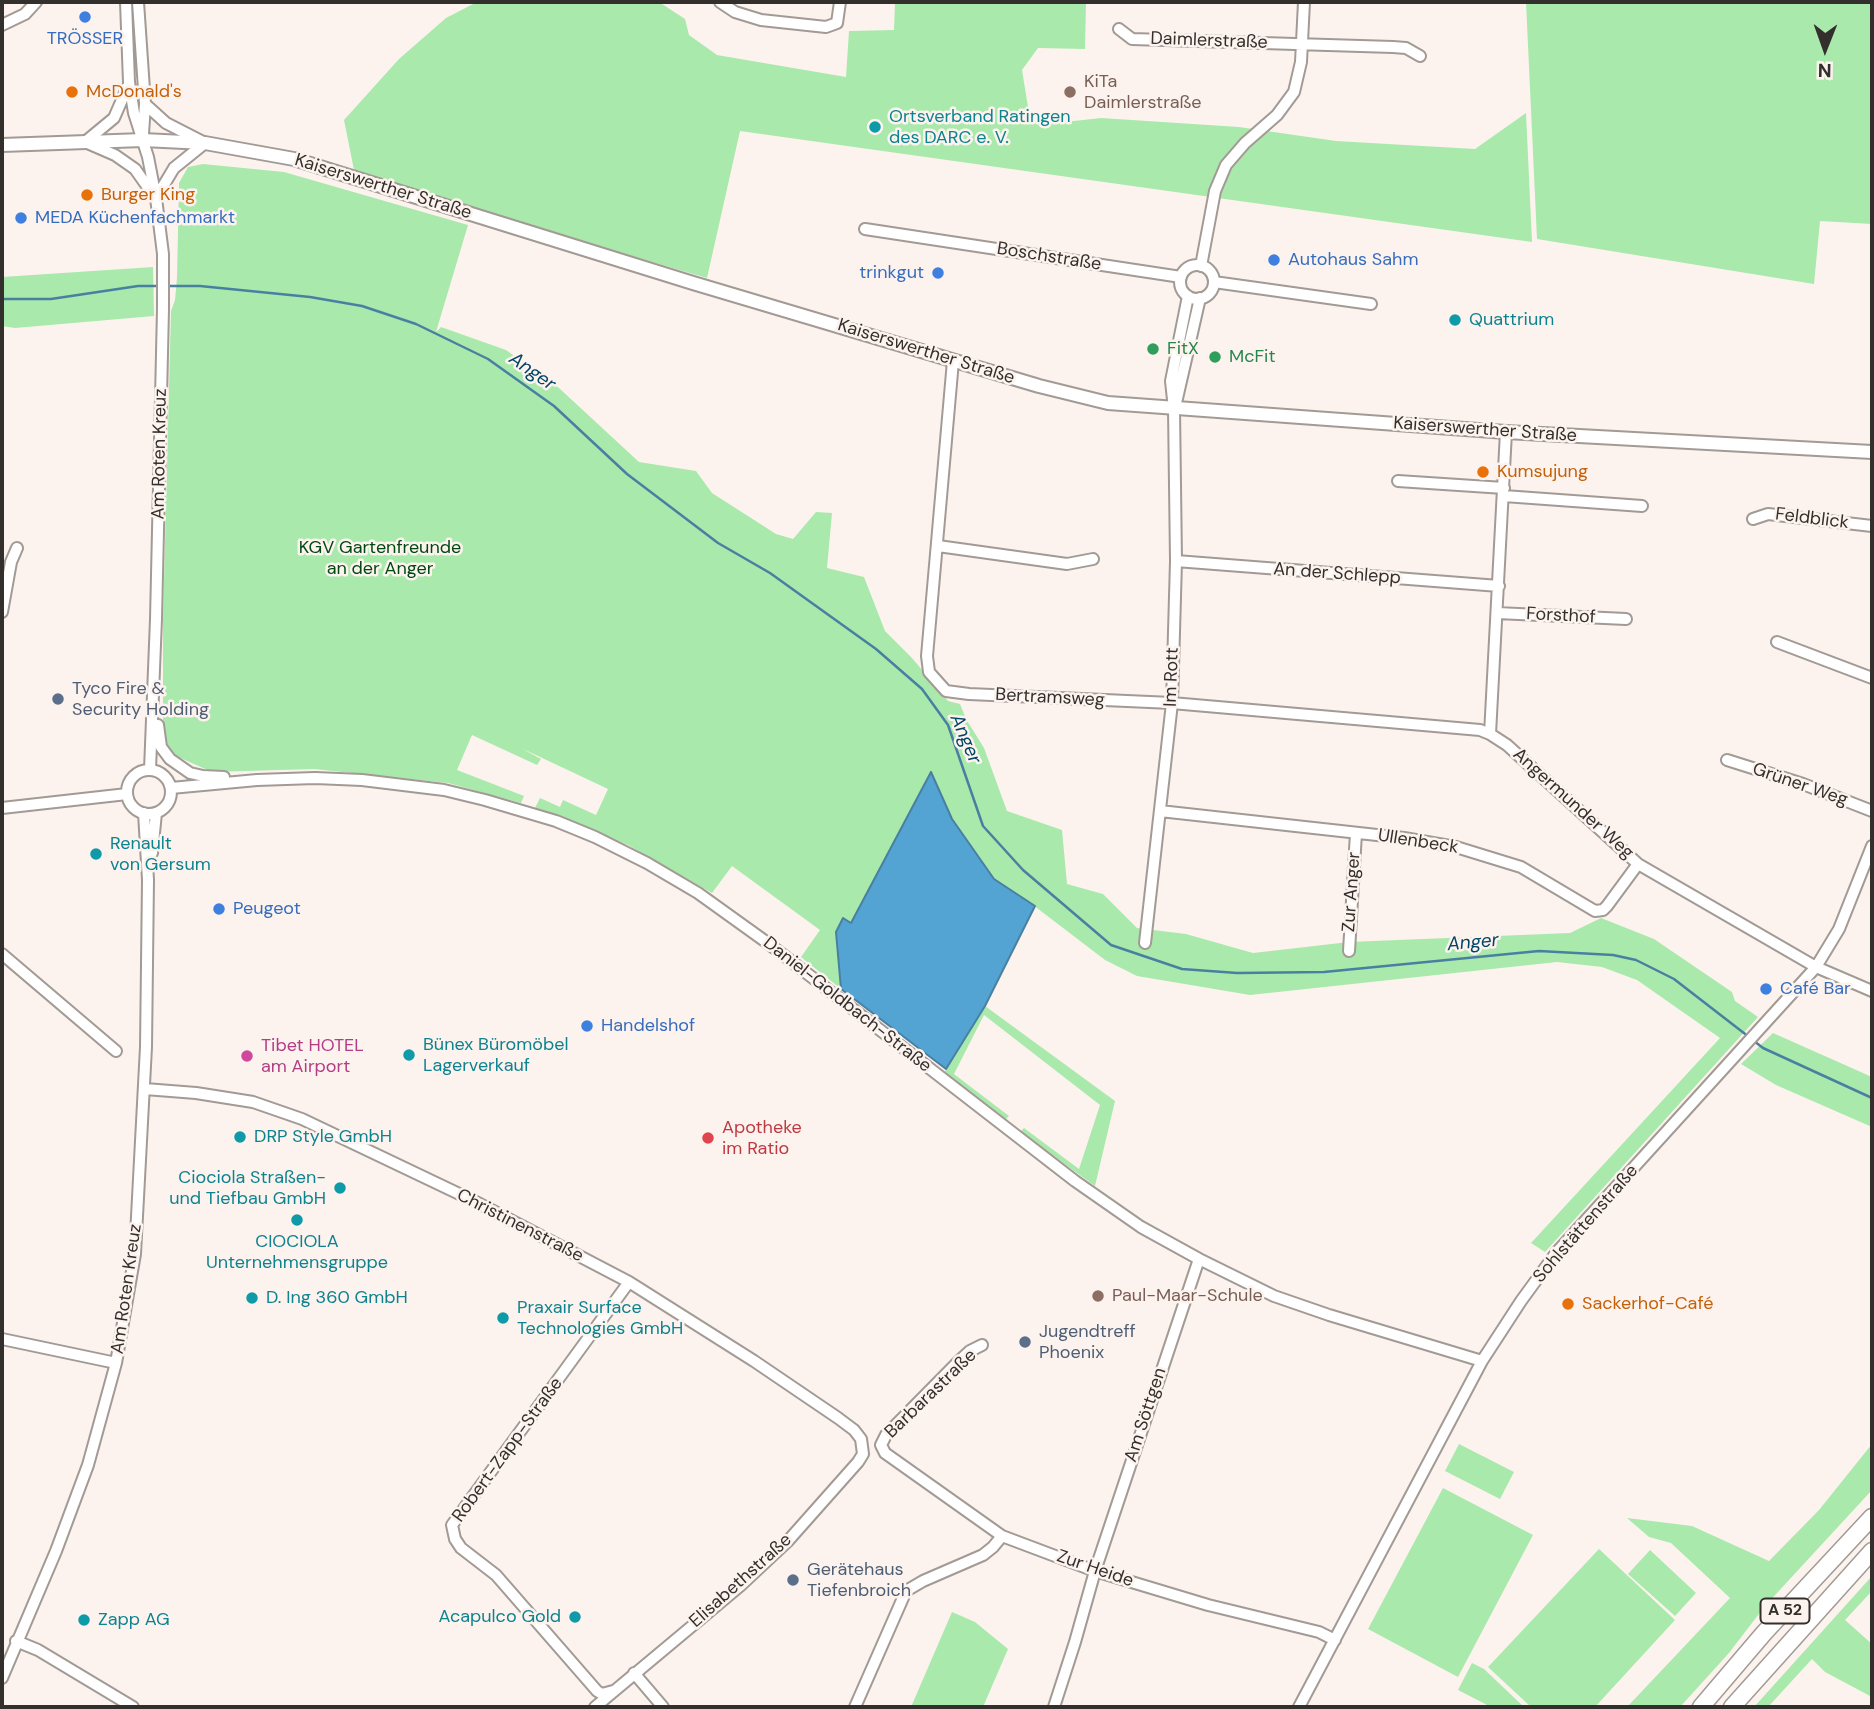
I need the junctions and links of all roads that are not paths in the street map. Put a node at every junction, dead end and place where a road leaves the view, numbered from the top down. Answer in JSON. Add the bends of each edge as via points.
{"nodes":[{"id":1,"x":36,"y":2,"type":"edge"},
{"id":2,"x":126,"y":2,"type":"edge"},
{"id":3,"x":138,"y":2,"type":"edge"},
{"id":4,"x":720,"y":2,"type":"edge"},
{"id":5,"x":840,"y":2,"type":"edge"},
{"id":6,"x":1304,"y":2,"type":"edge"},
{"id":7,"x":2,"y":25,"type":"edge"},
{"id":8,"x":1119,"y":29,"type":"dead end"},
{"id":9,"x":1303,"y":44,"type":"junction"},
{"id":10,"x":1420,"y":56,"type":"dead end"},
{"id":11,"x":129,"y":82,"type":"junction"},
{"id":12,"x":145,"y":104,"type":"junction"},
{"id":13,"x":143,"y":140,"type":"junction"},
{"id":14,"x":85,"y":142,"type":"junction"},
{"id":15,"x":205,"y":142,"type":"junction"},
{"id":16,"x":2,"y":145,"type":"edge"},
{"id":17,"x":156,"y":198,"type":"junction"},
{"id":18,"x":865,"y":229,"type":"dead end"},
{"id":19,"x":1201,"y":266,"type":"junction"},
{"id":20,"x":1181,"y":277,"type":"junction"},
{"id":21,"x":1213,"y":282,"type":"junction"},
{"id":22,"x":1194,"y":297,"type":"junction"},
{"id":23,"x":1371,"y":304,"type":"dead end"},
{"id":24,"x":953,"y":361,"type":"junction"},
{"id":25,"x":1174,"y":409,"type":"junction"},
{"id":26,"x":1506,"y":432,"type":"junction"},
{"id":27,"x":1872,"y":452,"type":"edge"},
{"id":28,"x":1398,"y":481,"type":"dead end"},
{"id":29,"x":1504,"y":492,"type":"junction"},
{"id":30,"x":1642,"y":506,"type":"dead end"},
{"id":31,"x":1753,"y":519,"type":"dead end"},
{"id":32,"x":1872,"y":526,"type":"edge"},
{"id":33,"x":938,"y":546,"type":"junction"},
{"id":34,"x":17,"y":548,"type":"dead end"},
{"id":35,"x":1093,"y":559,"type":"dead end"},
{"id":36,"x":1176,"y":561,"type":"junction"},
{"id":37,"x":1499,"y":586,"type":"junction"},
{"id":38,"x":2,"y":612,"type":"edge"},
{"id":39,"x":1497,"y":612,"type":"junction"},
{"id":40,"x":156,"y":619,"type":"junction"},
{"id":41,"x":1626,"y":619,"type":"dead end"},
{"id":42,"x":1777,"y":642,"type":"dead end"},
{"id":43,"x":1872,"y":678,"type":"edge"},
{"id":44,"x":1172,"y":703,"type":"junction"},
{"id":45,"x":1490,"y":733,"type":"junction"},
{"id":46,"x":1727,"y":760,"type":"dead end"},
{"id":47,"x":150,"y":770,"type":"junction"},
{"id":48,"x":257,"y":780,"type":"junction"},
{"id":49,"x":171,"y":788,"type":"junction"},
{"id":50,"x":127,"y":794,"type":"junction"},
{"id":51,"x":2,"y":808,"type":"edge"},
{"id":52,"x":1160,"y":811,"type":"junction"},
{"id":53,"x":1872,"y":811,"type":"edge"},
{"id":54,"x":144,"y":813,"type":"junction"},
{"id":55,"x":156,"y":813,"type":"junction"},
{"id":56,"x":1356,"y":833,"type":"junction"},
{"id":57,"x":1872,"y":846,"type":"edge"},
{"id":58,"x":1638,"y":864,"type":"junction"},
{"id":59,"x":148,"y":880,"type":"junction"},
{"id":60,"x":1145,"y":943,"type":"dead end"},
{"id":61,"x":1349,"y":951,"type":"dead end"},
{"id":62,"x":2,"y":954,"type":"edge"},
{"id":63,"x":1816,"y":967,"type":"junction"},
{"id":64,"x":1872,"y":991,"type":"edge"},
{"id":65,"x":116,"y":1051,"type":"dead end"},
{"id":66,"x":145,"y":1089,"type":"junction"},
{"id":67,"x":1199,"y":1259,"type":"junction"},
{"id":68,"x":629,"y":1282,"type":"junction"},
{"id":69,"x":2,"y":1339,"type":"edge"},
{"id":70,"x":982,"y":1345,"type":"dead end"},
{"id":71,"x":1482,"y":1361,"type":"junction"},
{"id":72,"x":116,"y":1363,"type":"junction"},
{"id":73,"x":862,"y":1443,"type":"junction"},
{"id":74,"x":881,"y":1445,"type":"junction"},
{"id":75,"x":1872,"y":1517,"type":"edge"},
{"id":76,"x":1002,"y":1536,"type":"junction"},
{"id":77,"x":1872,"y":1551,"type":"edge"},
{"id":78,"x":1095,"y":1571,"type":"junction"},
{"id":79,"x":1335,"y":1640,"type":"junction"},
{"id":80,"x":16,"y":1641,"type":"junction"},
{"id":81,"x":634,"y":1674,"type":"junction"},
{"id":82,"x":2,"y":1678,"type":"edge"},
{"id":83,"x":613,"y":1691,"type":"junction"},
{"id":84,"x":133,"y":1707,"type":"edge"},
{"id":85,"x":596,"y":1707,"type":"edge"},
{"id":86,"x":663,"y":1707,"type":"edge"},
{"id":87,"x":855,"y":1707,"type":"edge"},
{"id":88,"x":1054,"y":1707,"type":"edge"},
{"id":89,"x":1299,"y":1707,"type":"edge"},
{"id":90,"x":1701,"y":1707,"type":"edge"},
{"id":91,"x":1732,"y":1707,"type":"edge"}],
"edges":[{"from":1,"to":7,"type":"street","via":[[26,14]]},
{"from":2,"to":11,"type":"street"},
{"from":3,"to":12,"type":"street"},
{"from":4,"to":5,"type":"street","via":[[761,20],[826,27],[837,23]]},
{"from":6,"to":9,"type":"street"},
{"from":8,"to":9,"type":"street","name":"Daimlerstraße","via":[[1132,38]]},
{"from":9,"to":10,"type":"street","name":"Daimlerstraße","via":[[1406,48]]},
{"from":9,"to":19,"type":"street","via":[[1299,78],[1289,100],[1221,174]]},
{"from":11,"to":13,"type":"street"},
{"from":11,"to":14,"type":"street","via":[[114,118]]},
{"from":12,"to":13,"type":"street"},
{"from":12,"to":15,"type":"street","via":[[166,123]]},
{"from":13,"to":14,"type":"main road","name":"Kaiserswerther Straße"},
{"from":13,"to":15,"type":"main road","name":"Kaiserswerther Straße"},
{"from":13,"to":17,"type":"street","name":"Am Roten Kreuz"},
{"from":14,"to":16,"type":"main road","name":"Kaiserswerther Straße"},
{"from":14,"to":17,"type":"street","via":[[135,169]]},
{"from":15,"to":17,"type":"street","via":[[174,168]]},
{"from":15,"to":24,"type":"main road","name":"Kaiserswerther Straße","via":[[294,159]]},
{"from":17,"to":40,"type":"street","name":"Am Roten Kreuz","via":[[163,277]]},
{"from":18,"to":20,"type":"street","name":"Boschstraße"},
{"from":19,"to":20,"type":"street","via":[[1188,268]]},
{"from":19,"to":21,"type":"street","via":[[1210,272]]},
{"from":20,"to":22,"type":"street","via":[[1181,288]]},
{"from":21,"to":22,"type":"street","via":[[1209,293]]},
{"from":21,"to":23,"type":"street"},
{"from":22,"to":25,"type":"street","name":"Im Rott","via":[[1171,381]]},
{"from":24,"to":25,"type":"main road","name":"Kaiserswerther Straße","via":[[1101,401]]},
{"from":24,"to":33,"type":"street","name":"Bertramsweg"},
{"from":25,"to":26,"type":"main road","name":"Kaiserswerther Straße"},
{"from":25,"to":36,"type":"street","name":"Im Rott"},
{"from":26,"to":27,"type":"main road","name":"Kaiserswerther Straße"},
{"from":26,"to":29,"type":"street"},
{"from":28,"to":29,"type":"street"},
{"from":29,"to":30,"type":"street"},
{"from":29,"to":37,"type":"street"},
{"from":31,"to":32,"type":"street","name":"Feldblick","via":[[1768,514]]},
{"from":33,"to":35,"type":"street","via":[[1067,564]]},
{"from":33,"to":44,"type":"street","name":"Bertramsweg","via":[[927,664],[933,679],[946,691]]},
{"from":34,"to":38,"type":"street","via":[[10,562]]},
{"from":36,"to":37,"type":"street","name":"An der Schlepp"},
{"from":36,"to":44,"type":"street","name":"Im Rott"},
{"from":37,"to":39,"type":"street"},
{"from":39,"to":41,"type":"street","name":"Forsthof"},
{"from":39,"to":45,"type":"street"},
{"from":40,"to":47,"type":"street","name":"Am Roten Kreuz"},
{"from":40,"to":48,"type":"street","via":[[158,734],[163,753],[203,776]]},
{"from":42,"to":43,"type":"street"},
{"from":44,"to":45,"type":"street","name":"Bertramsweg"},
{"from":44,"to":52,"type":"street","name":"Im Rott"},
{"from":45,"to":58,"type":"street","name":"Angermunder Weg"},
{"from":46,"to":53,"type":"street","name":"Grüner Weg"},
{"from":47,"to":49,"type":"street","via":[[163,775]]},
{"from":47,"to":50,"type":"street","via":[[136,774]]},
{"from":48,"to":49,"type":"street","name":"Daniel-Goldbach-Straße"},
{"from":48,"to":67,"type":"street","name":"Daniel-Goldbach-Straße","via":[[338,779],[444,790],[556,821],[647,863],[769,944],[1087,1190]]},
{"from":49,"to":55,"type":"street","via":[[170,800]]},
{"from":50,"to":51,"type":"street"},
{"from":50,"to":54,"type":"street","via":[[132,806]]},
{"from":52,"to":56,"type":"street","name":"Ullenbeck"},
{"from":52,"to":60,"type":"street","name":"Im Rott"},
{"from":54,"to":55,"type":"street"},
{"from":54,"to":59,"type":"street","name":"Am Roten Kreuz"},
{"from":55,"to":59,"type":"street","name":"Am Roten Kreuz"},
{"from":56,"to":58,"type":"street","name":"Ullenbeck","via":[[1479,853],[1521,867],[1595,911],[1607,906]]},
{"from":56,"to":61,"type":"street","name":"Zur Anger"},
{"from":57,"to":63,"type":"street","name":"Sohlstättenstraße","via":[[1839,929]]},
{"from":58,"to":63,"type":"street","name":"Angermunder Weg"},
{"from":59,"to":66,"type":"street","name":"Am Roten Kreuz"},
{"from":62,"to":65,"type":"street"},
{"from":63,"to":64,"type":"street","name":"Angermunder Weg"},
{"from":63,"to":71,"type":"street","name":"Sohlstättenstraße","via":[[1556,1253]]},
{"from":66,"to":68,"type":"street","name":"Christinenstraße","via":[[253,1102],[302,1119]]},
{"from":66,"to":72,"type":"street","name":"Am Roten Kreuz","via":[[135,1254]]},
{"from":67,"to":71,"type":"street","name":"Daniel-Goldbach-Straße","via":[[1274,1296]]},
{"from":67,"to":78,"type":"street","name":"Am Söttgen"},
{"from":68,"to":73,"type":"street","name":"Christinenstraße","via":[[838,1418]]},
{"from":68,"to":83,"type":"street","name":"Robert-Zapp-Straße","via":[[452,1525],[461,1548],[496,1575],[597,1691]]},
{"from":69,"to":72,"type":"street"},
{"from":70,"to":74,"type":"street","name":"Barbarastraße","via":[[970,1351]]},
{"from":71,"to":79,"type":"street","name":"Sohlstättenstraße"},
{"from":72,"to":80,"type":"street","name":"Am Roten Kreuz","via":[[88,1465]]},
{"from":73,"to":74,"type":"street"},
{"from":73,"to":81,"type":"street","name":"Elisabethstraße","via":[[858,1462],[787,1542]]},
{"from":74,"to":76,"type":"street","name":"Zur Heide","via":[[885,1453]]},
{"from":75,"to":90,"type":"highway","number":"A 52"},
{"from":76,"to":78,"type":"street","name":"Zur Heide"},
{"from":76,"to":87,"type":"street","via":[[983,1555],[906,1591]]},
{"from":77,"to":91,"type":"highway","number":"A 52"},
{"from":78,"to":79,"type":"street","name":"Zur Heide"},
{"from":78,"to":88,"type":"street","name":"Am Söttgen"},
{"from":79,"to":89,"type":"street","name":"Sohlstättenstraße"},
{"from":80,"to":82,"type":"street","name":"Am Roten Kreuz"},
{"from":80,"to":84,"type":"street"},
{"from":81,"to":83,"type":"street","name":"Elisabethstraße"},
{"from":81,"to":86,"type":"street"},
{"from":83,"to":85,"type":"street","name":"Elisabethstraße"}]}
